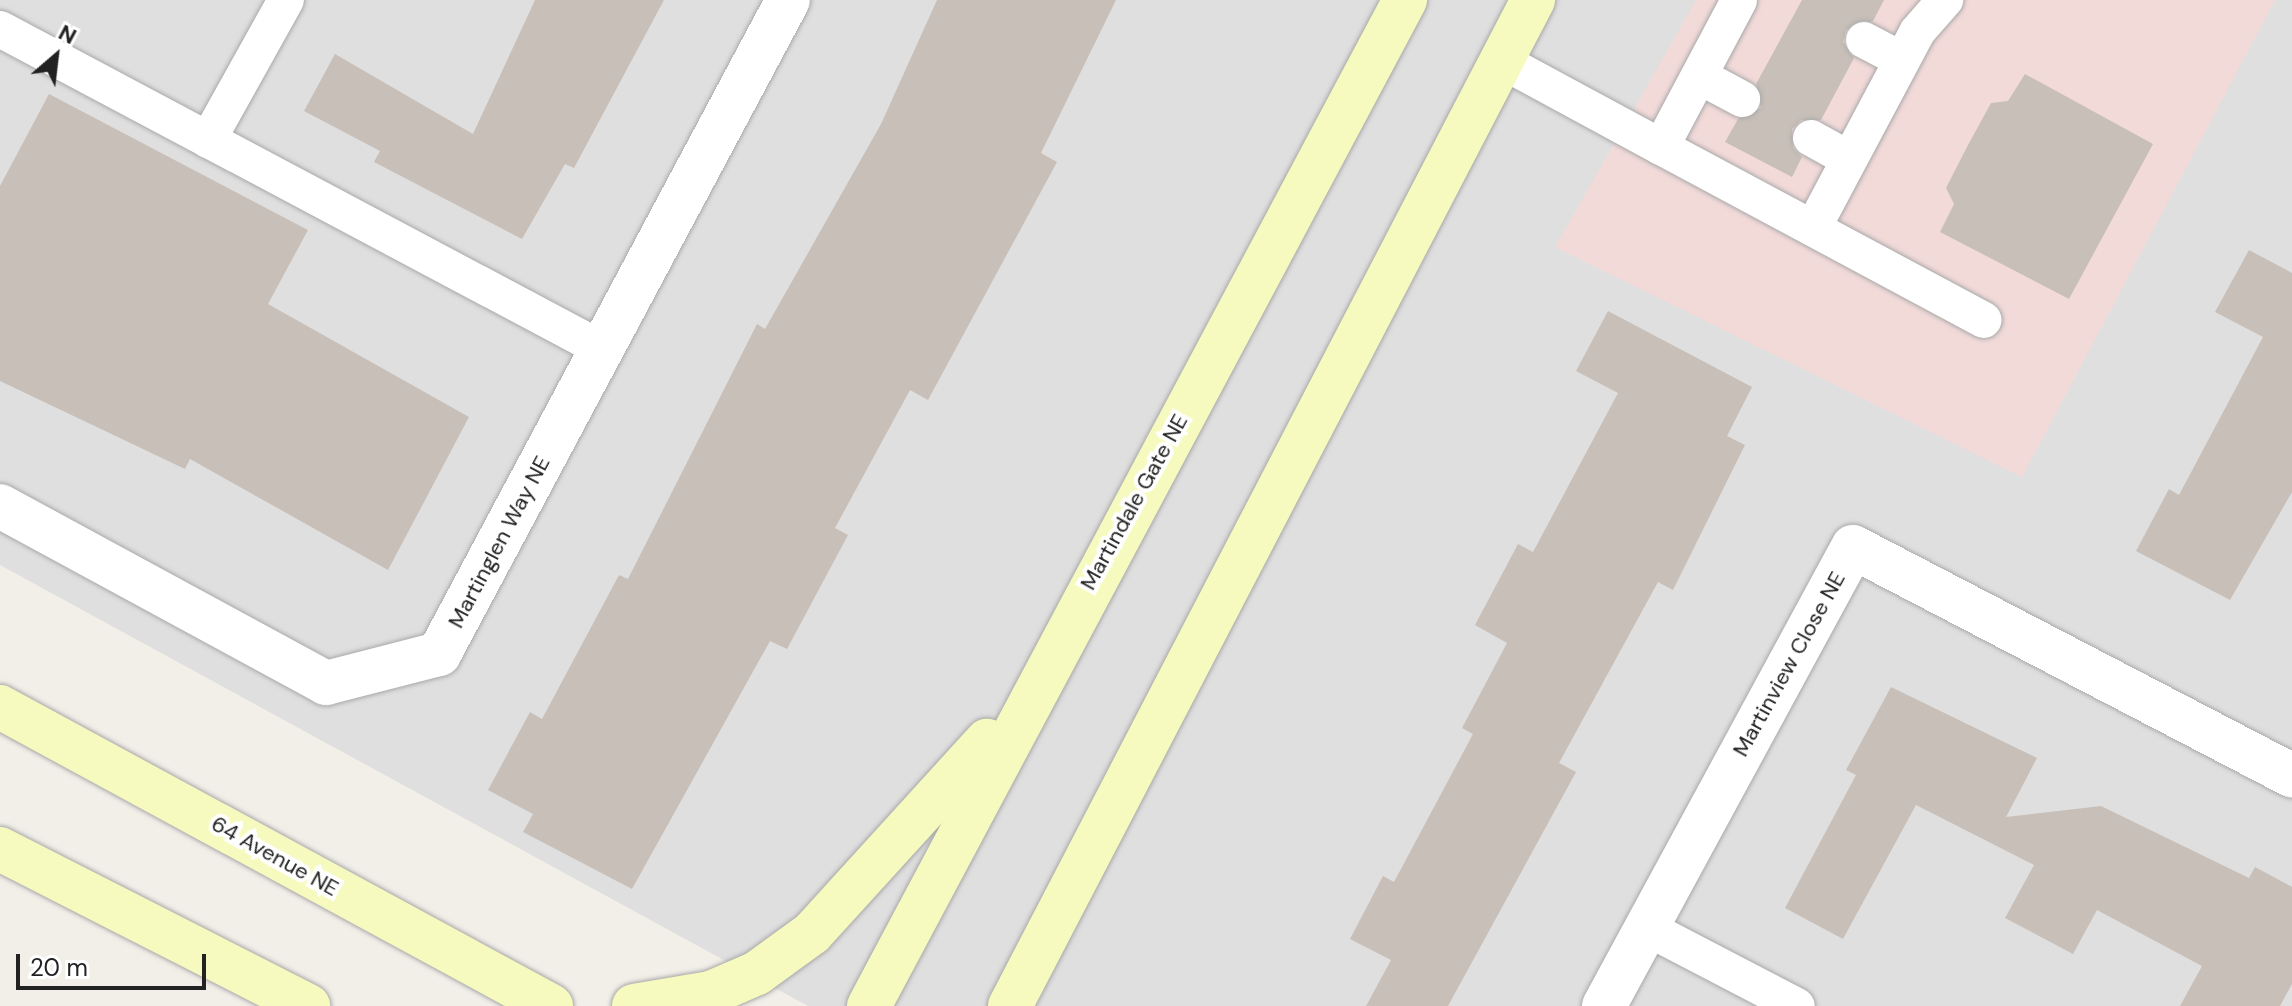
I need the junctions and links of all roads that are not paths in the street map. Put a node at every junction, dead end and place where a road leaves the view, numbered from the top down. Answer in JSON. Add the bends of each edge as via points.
{"nodes":[{"id":1,"x":286,"y":0,"type":"edge"},
{"id":2,"x":788,"y":0,"type":"edge"},
{"id":3,"x":1405,"y":0,"type":"edge"},
{"id":4,"x":1533,"y":0,"type":"edge"},
{"id":5,"x":1739,"y":0,"type":"edge"},
{"id":6,"x":1945,"y":0,"type":"edge"},
{"id":7,"x":0,"y":29,"type":"edge"},
{"id":8,"x":1864,"y":40,"type":"dead end"},
{"id":9,"x":1902,"y":60,"type":"junction"},
{"id":10,"x":1502,"y":61,"type":"junction"},
{"id":11,"x":1699,"y":76,"type":"junction"},
{"id":12,"x":1742,"y":99,"type":"dead end"},
{"id":13,"x":1811,"y":138,"type":"dead end"},
{"id":14,"x":208,"y":140,"type":"junction"},
{"id":15,"x":1661,"y":147,"type":"junction"},
{"id":16,"x":1849,"y":159,"type":"junction"},
{"id":17,"x":1813,"y":228,"type":"junction"},
{"id":18,"x":1984,"y":320,"type":"dead end"},
{"id":19,"x":602,"y":349,"type":"junction"},
{"id":20,"x":0,"y":506,"type":"edge"},
{"id":21,"x":1029,"y":695,"type":"junction"},
{"id":22,"x":0,"y":707,"type":"edge"},
{"id":23,"x":2292,"y":776,"type":"edge"},
{"id":24,"x":0,"y":849,"type":"edge"},
{"id":25,"x":1645,"y":927,"type":"junction"},
{"id":26,"x":1015,"y":1002,"type":"edge"},
{"id":27,"x":308,"y":1006,"type":"edge"},
{"id":28,"x":551,"y":1006,"type":"edge"},
{"id":29,"x":634,"y":1006,"type":"edge"},
{"id":30,"x":869,"y":1006,"type":"edge"},
{"id":31,"x":1604,"y":1006,"type":"edge"},
{"id":32,"x":1797,"y":1006,"type":"edge"}],
"edges":[{"from":1,"to":14,"type":"lane"},
{"from":2,"to":19,"type":"street","name":"Martinglen Way NE"},
{"from":3,"to":21,"type":"street","name":"Martindale Gate NE"},
{"from":4,"to":10,"type":"street"},
{"from":5,"to":11,"type":"lane"},
{"from":6,"to":9,"type":"lane"},
{"from":7,"to":14,"type":"lane"},
{"from":8,"to":9,"type":"lane"},
{"from":9,"to":16,"type":"lane"},
{"from":10,"to":15,"type":"lane"},
{"from":10,"to":26,"type":"street"},
{"from":11,"to":12,"type":"lane"},
{"from":11,"to":15,"type":"lane"},
{"from":13,"to":16,"type":"lane"},
{"from":14,"to":19,"type":"lane"},
{"from":15,"to":17,"type":"lane"},
{"from":16,"to":17,"type":"lane"},
{"from":17,"to":18,"type":"lane"},
{"from":19,"to":20,"type":"street","name":"Martinglen Way NE","via":[[439,654],[326,683]]},
{"from":21,"to":29,"type":"street","via":[[812,933],[757,973],[711,993]]},
{"from":21,"to":30,"type":"street","name":"Martindale Gate NE"},
{"from":22,"to":28,"type":"street","name":"64 Avenue NE"},
{"from":23,"to":25,"type":"street","name":"Martinview Close NE","via":[[1853,547]]},
{"from":24,"to":27,"type":"street"},
{"from":25,"to":31,"type":"street","name":"Martinview Close NE"},
{"from":25,"to":32,"type":"lane"}]}
